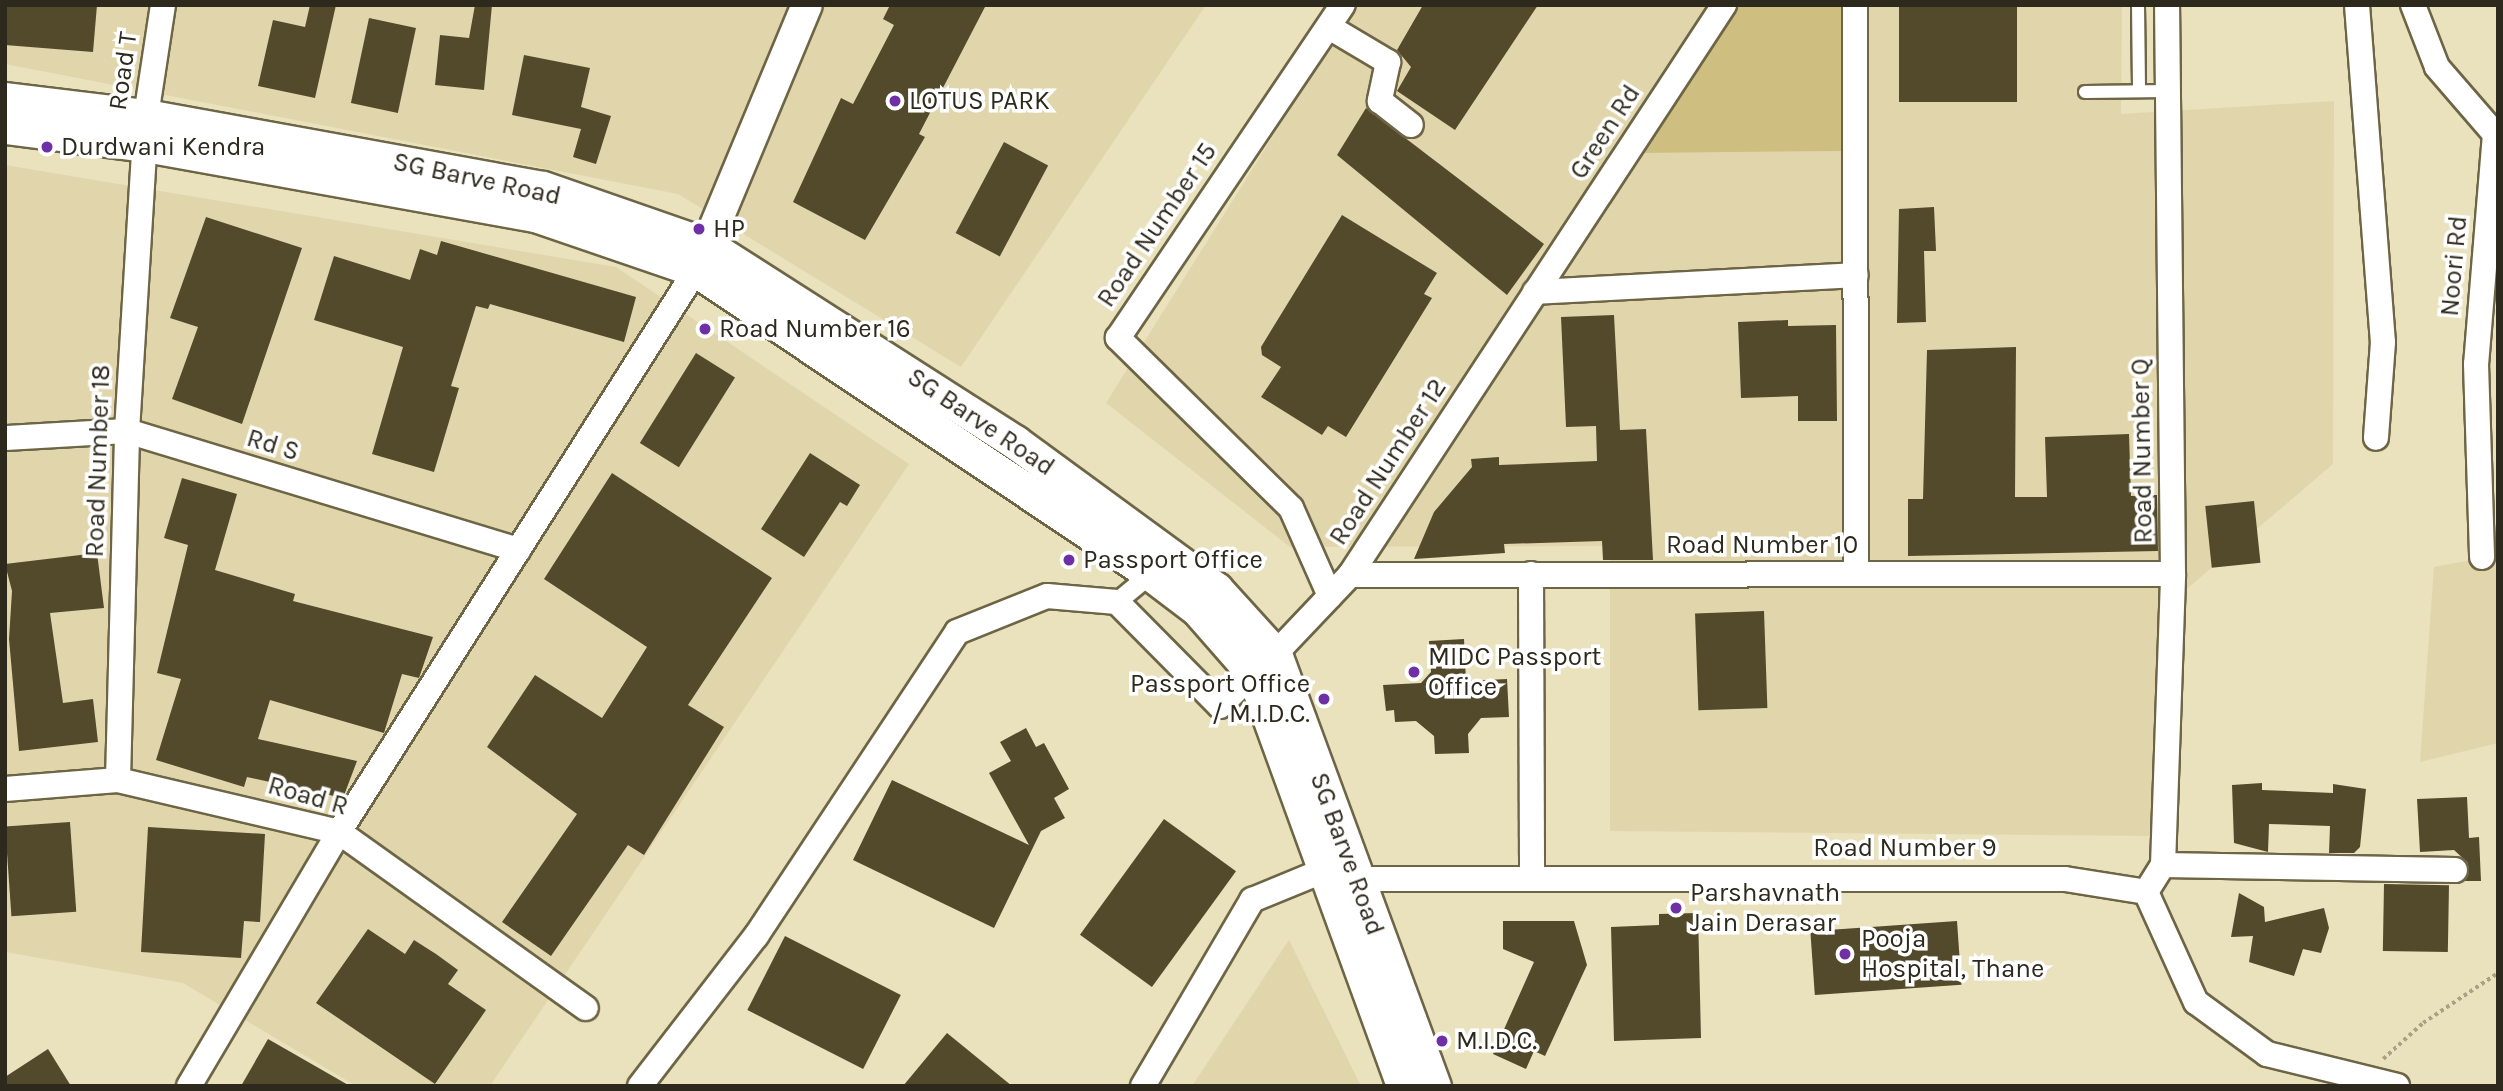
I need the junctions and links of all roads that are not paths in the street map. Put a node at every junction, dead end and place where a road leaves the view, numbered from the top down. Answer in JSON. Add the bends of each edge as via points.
{"nodes":[{"id":1,"x":163,"y":5,"type":"edge"},
{"id":2,"x":807,"y":5,"type":"edge"},
{"id":3,"x":1343,"y":5,"type":"edge"},
{"id":4,"x":1724,"y":5,"type":"edge"},
{"id":5,"x":1855,"y":5,"type":"edge"},
{"id":6,"x":2138,"y":5,"type":"edge"},
{"id":7,"x":2167,"y":5,"type":"edge"},
{"id":8,"x":2357,"y":5,"type":"edge"},
{"id":9,"x":2413,"y":5,"type":"edge"},
{"id":10,"x":1329,"y":27,"type":"junction"},
{"id":11,"x":2139,"y":91,"type":"junction"},
{"id":12,"x":2168,"y":91,"type":"junction"},
{"id":13,"x":2085,"y":92,"type":"dead end"},
{"id":14,"x":5,"y":99,"type":"edge"},
{"id":15,"x":1411,"y":125,"type":"dead end"},
{"id":16,"x":5,"y":127,"type":"edge"},
{"id":17,"x":145,"y":131,"type":"junction"},
{"id":18,"x":701,"y":257,"type":"junction"},
{"id":19,"x":1856,"y":275,"type":"junction"},
{"id":20,"x":1535,"y":292,"type":"junction"},
{"id":21,"x":127,"y":431,"type":"junction"},
{"id":22,"x":5,"y":438,"type":"edge"},
{"id":23,"x":2376,"y":438,"type":"dead end"},
{"id":24,"x":518,"y":550,"type":"junction"},
{"id":25,"x":2482,"y":557,"type":"dead end"},
{"id":26,"x":1151,"y":574,"type":"junction"},
{"id":27,"x":1531,"y":574,"type":"junction"},
{"id":28,"x":1856,"y":574,"type":"junction"},
{"id":29,"x":2173,"y":574,"type":"junction"},
{"id":30,"x":1350,"y":575,"type":"junction"},
{"id":31,"x":1330,"y":596,"type":"junction"},
{"id":32,"x":1117,"y":602,"type":"junction"},
{"id":33,"x":1264,"y":663,"type":"junction"},
{"id":34,"x":118,"y":780,"type":"junction"},
{"id":35,"x":5,"y":789,"type":"edge"},
{"id":36,"x":340,"y":832,"type":"junction"},
{"id":37,"x":2163,"y":866,"type":"junction"},
{"id":38,"x":2455,"y":870,"type":"dead end"},
{"id":39,"x":1320,"y":872,"type":"junction"},
{"id":40,"x":1532,"y":875,"type":"junction"},
{"id":41,"x":1354,"y":879,"type":"junction"},
{"id":42,"x":2146,"y":892,"type":"junction"},
{"id":43,"x":586,"y":1008,"type":"dead end"},
{"id":44,"x":189,"y":1086,"type":"edge"},
{"id":45,"x":640,"y":1086,"type":"edge"},
{"id":46,"x":1143,"y":1086,"type":"edge"},
{"id":47,"x":1403,"y":1086,"type":"edge"},
{"id":48,"x":1434,"y":1086,"type":"edge"},
{"id":49,"x":2397,"y":1086,"type":"edge"}],
"edges":[{"from":1,"to":17,"type":"street","name":"Road T"},
{"from":2,"to":18,"type":"street"},
{"from":3,"to":10,"type":"street","name":"Road Number 15"},
{"from":4,"to":20,"type":"street","name":"Green Rd"},
{"from":5,"to":19,"type":"street"},
{"from":6,"to":11,"type":"lane"},
{"from":7,"to":12,"type":"street","name":"Road Number Q"},
{"from":8,"to":23,"type":"street","via":[[2383,342]]},
{"from":9,"to":25,"type":"street","name":"Noori Rd","via":[[2437,67],[2495,134],[2476,364]]},
{"from":10,"to":15,"type":"street","via":[[1388,62],[1380,101]]},
{"from":10,"to":31,"type":"street","name":"Road Number 15","via":[[1118,338],[1290,508]]},
{"from":11,"to":12,"type":"lane"},
{"from":11,"to":13,"type":"lane"},
{"from":12,"to":29,"type":"street","name":"Road Number Q"},
{"from":14,"to":17,"type":"main road","name":"SG Barve Road"},
{"from":16,"to":17,"type":"main road","name":"SG Barve Road"},
{"from":17,"to":18,"type":"main road","name":"SG Barve Road","via":[[538,216]]},
{"from":17,"to":21,"type":"street","name":"Road Number 18"},
{"from":18,"to":24,"type":"street"},
{"from":18,"to":26,"type":"main road","name":"SG Barve Road"},
{"from":18,"to":33,"type":"main road","name":"SG Barve Road","via":[[1026,450],[1216,589]]},
{"from":19,"to":20,"type":"street"},
{"from":19,"to":28,"type":"street"},
{"from":20,"to":30,"type":"street","name":"Road Number 12"},
{"from":21,"to":22,"type":"street","name":"Rd S"},
{"from":21,"to":24,"type":"street","name":"Rd S"},
{"from":21,"to":34,"type":"street","name":"Road Number 18"},
{"from":24,"to":36,"type":"street"},
{"from":26,"to":32,"type":"street"},
{"from":26,"to":33,"type":"main road","name":"SG Barve Road"},
{"from":27,"to":28,"type":"street","name":"Road Number 10"},
{"from":27,"to":30,"type":"street","name":"Road Number 10"},
{"from":27,"to":40,"type":"street"},
{"from":28,"to":29,"type":"street","name":"Road Number 10"},
{"from":29,"to":37,"type":"street","name":"Road Number Q"},
{"from":30,"to":31,"type":"street","name":"Road Number 12"},
{"from":31,"to":33,"type":"street","name":"Road Number 12"},
{"from":32,"to":33,"type":"street","name":"Road Number 12","via":[[1220,706]]},
{"from":32,"to":45,"type":"street","via":[[1047,596],[957,632],[756,936]]},
{"from":33,"to":39,"type":"main road","name":"SG Barve Road"},
{"from":33,"to":41,"type":"main road","name":"SG Barve Road"},
{"from":34,"to":35,"type":"street","name":"Road R"},
{"from":34,"to":36,"type":"street","name":"Road R"},
{"from":36,"to":43,"type":"street","name":"Road R"},
{"from":36,"to":44,"type":"street"},
{"from":37,"to":38,"type":"street"},
{"from":37,"to":42,"type":"street"},
{"from":39,"to":41,"type":"street","name":"Road Number 9"},
{"from":39,"to":46,"type":"street","via":[[1252,900]]},
{"from":39,"to":47,"type":"main road","name":"SG Barve Road"},
{"from":40,"to":41,"type":"street","name":"Road Number 9"},
{"from":40,"to":42,"type":"street","name":"Road Number 9","via":[[2065,879]]},
{"from":41,"to":48,"type":"main road","name":"SG Barve Road"},
{"from":42,"to":49,"type":"street","via":[[2196,1002],[2267,1054]]}]}
